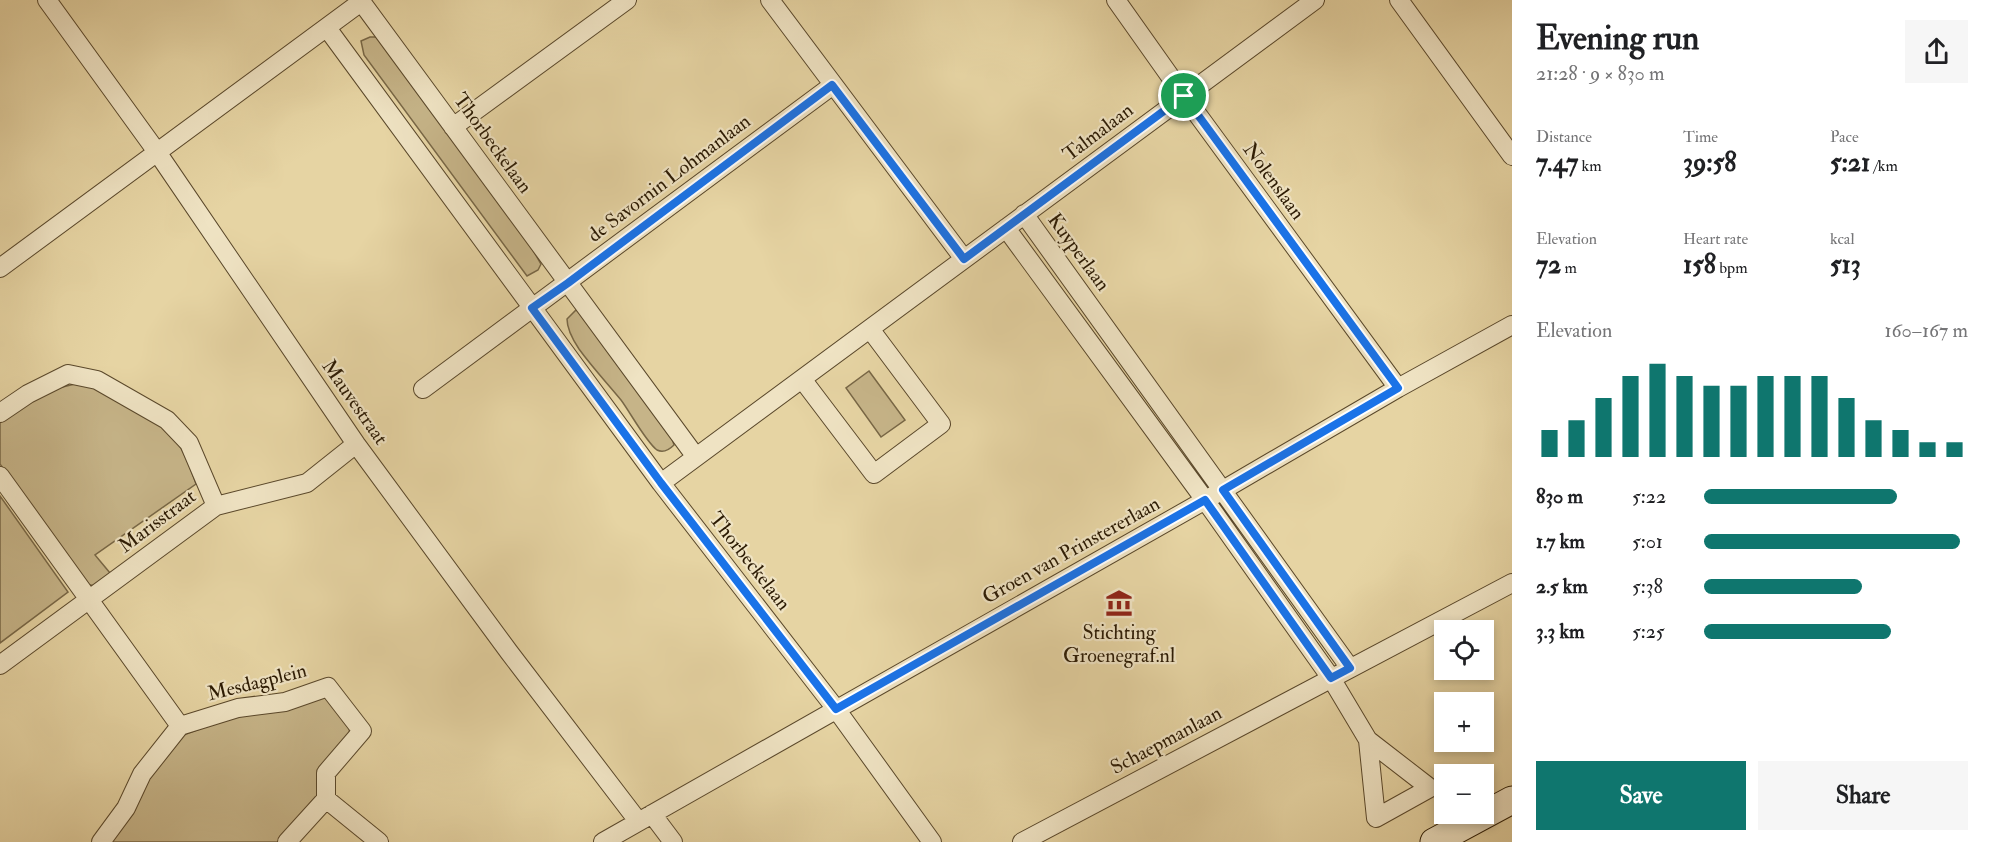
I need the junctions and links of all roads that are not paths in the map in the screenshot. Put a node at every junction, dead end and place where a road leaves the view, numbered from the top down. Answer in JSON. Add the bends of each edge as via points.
{"nodes":[{"id":1,"x":48,"y":0,"type":"edge"},
{"id":2,"x":627,"y":0,"type":"edge"},
{"id":3,"x":770,"y":0,"type":"edge"},
{"id":4,"x":1116,"y":0,"type":"edge"},
{"id":5,"x":1315,"y":0,"type":"edge"},
{"id":6,"x":1399,"y":0,"type":"edge"},
{"id":7,"x":361,"y":1,"type":"edge"},
{"id":8,"x":327,"y":28,"type":"junction"},
{"id":9,"x":832,"y":85,"type":"junction"},
{"id":10,"x":1184,"y":96,"type":"junction"},
{"id":11,"x":453,"y":127,"type":"junction"},
{"id":12,"x":157,"y":152,"type":"junction"},
{"id":13,"x":1512,"y":156,"type":"edge"},
{"id":14,"x":1024,"y":214,"type":"junction"},
{"id":15,"x":1006,"y":228,"type":"junction"},
{"id":16,"x":964,"y":259,"type":"junction"},
{"id":17,"x":0,"y":268,"type":"edge"},
{"id":18,"x":568,"y":283,"type":"junction"},
{"id":19,"x":532,"y":308,"type":"junction"},
{"id":20,"x":1512,"y":325,"type":"edge"},
{"id":21,"x":870,"y":329,"type":"junction"},
{"id":22,"x":802,"y":379,"type":"junction"},
{"id":23,"x":1398,"y":388,"type":"junction"},
{"id":24,"x":423,"y":389,"type":"dead end"},
{"id":25,"x":0,"y":413,"type":"edge"},
{"id":26,"x":356,"y":444,"type":"junction"},
{"id":27,"x":696,"y":457,"type":"junction"},
{"id":28,"x":0,"y":477,"type":"edge"},
{"id":29,"x":661,"y":483,"type":"junction"},
{"id":30,"x":1223,"y":490,"type":"junction"},
{"id":31,"x":1205,"y":500,"type":"junction"},
{"id":32,"x":216,"y":506,"type":"junction"},
{"id":33,"x":1512,"y":583,"type":"edge"},
{"id":34,"x":89,"y":601,"type":"junction"},
{"id":35,"x":0,"y":665,"type":"edge"},
{"id":36,"x":1350,"y":668,"type":"junction"},
{"id":37,"x":1331,"y":678,"type":"junction"},
{"id":38,"x":836,"y":709,"type":"junction"},
{"id":39,"x":180,"y":726,"type":"junction"},
{"id":40,"x":1368,"y":740,"type":"dead end"},
{"id":41,"x":326,"y":798,"type":"junction"},
{"id":42,"x":1512,"y":800,"type":"edge"},
{"id":43,"x":645,"y":817,"type":"junction"},
{"id":44,"x":100,"y":842,"type":"edge"},
{"id":45,"x":287,"y":842,"type":"edge"},
{"id":46,"x":379,"y":842,"type":"edge"},
{"id":47,"x":603,"y":842,"type":"edge"},
{"id":48,"x":673,"y":842,"type":"edge"},
{"id":49,"x":932,"y":842,"type":"edge"},
{"id":50,"x":1022,"y":842,"type":"edge"},
{"id":51,"x":1434,"y":842,"type":"edge"}],
"edges":[{"from":1,"to":12,"type":"street","name":"Mauvestraat"},
{"from":2,"to":11,"type":"street"},
{"from":3,"to":9,"type":"street"},
{"from":4,"to":10,"type":"street","name":"Nolenslaan"},
{"from":5,"to":10,"type":"street","name":"Talmalaan"},
{"from":6,"to":13,"type":"street"},
{"from":7,"to":8,"type":"street"},
{"from":7,"to":11,"type":"street","name":"Thorbeckelaan"},
{"from":8,"to":12,"type":"street"},
{"from":8,"to":19,"type":"street","name":"Thorbeckelaan"},
{"from":9,"to":16,"type":"street"},
{"from":9,"to":18,"type":"street","name":"de Savornin Lohmanlaan"},
{"from":10,"to":14,"type":"street","name":"Talmalaan"},
{"from":10,"to":23,"type":"street","name":"Nolenslaan"},
{"from":11,"to":18,"type":"street","name":"Thorbeckelaan"},
{"from":12,"to":17,"type":"street"},
{"from":12,"to":26,"type":"street","name":"Mauvestraat"},
{"from":14,"to":15,"type":"street","name":"Kuyperlaan"},
{"from":14,"to":30,"type":"street","name":"Kuyperlaan"},
{"from":15,"to":16,"type":"street"},
{"from":15,"to":31,"type":"street"},
{"from":16,"to":21,"type":"street"},
{"from":18,"to":19,"type":"street","name":"de Savornin Lohmanlaan"},
{"from":18,"to":27,"type":"street","name":"Thorbeckelaan"},
{"from":19,"to":24,"type":"street"},
{"from":19,"to":29,"type":"street","name":"Thorbeckelaan"},
{"from":20,"to":23,"type":"street","name":"Groen van Prinstererlaan"},
{"from":21,"to":22,"type":"street"},
{"from":21,"to":22,"type":"street","via":[[940,424],[874,474]]},
{"from":22,"to":27,"type":"street"},
{"from":23,"to":30,"type":"street","name":"Groen van Prinstererlaan"},
{"from":25,"to":32,"type":"street","via":[[68,374],[97,380],[167,420],[189,443]]},
{"from":26,"to":32,"type":"street","name":"Marisstraat","via":[[307,483]]},
{"from":26,"to":43,"type":"street","name":"Mauvestraat","via":[[508,652]]},
{"from":27,"to":29,"type":"street"},
{"from":28,"to":34,"type":"street"},
{"from":29,"to":38,"type":"street","name":"Thorbeckelaan"},
{"from":30,"to":31,"type":"street","name":"Groen van Prinstererlaan"},
{"from":30,"to":36,"type":"street","name":"Kuyperlaan"},
{"from":31,"to":37,"type":"street"},
{"from":31,"to":38,"type":"street","name":"Groen van Prinstererlaan"},
{"from":32,"to":34,"type":"street","name":"Marisstraat"},
{"from":33,"to":36,"type":"street","name":"Schaepmanlaan"},
{"from":34,"to":35,"type":"street","name":"Marisstraat"},
{"from":34,"to":39,"type":"street"},
{"from":36,"to":37,"type":"street","name":"Schaepmanlaan"},
{"from":37,"to":40,"type":"street"},
{"from":37,"to":50,"type":"street","name":"Schaepmanlaan"},
{"from":38,"to":43,"type":"street","name":"Groen van Prinstererlaan"},
{"from":38,"to":49,"type":"street","name":"Thorbeckelaan"},
{"from":39,"to":41,"type":"street","name":"Mesdagplein","via":[[238,708],[285,702],[328,687],[362,731],[326,774]]},
{"from":39,"to":44,"type":"street","via":[[142,774],[126,808]]},
{"from":41,"to":45,"type":"street"},
{"from":41,"to":46,"type":"street"},
{"from":42,"to":51,"type":"main road"},
{"from":43,"to":47,"type":"street","name":"Groen van Prinstererlaan"},
{"from":43,"to":48,"type":"street","name":"Mauvestraat"}]}
